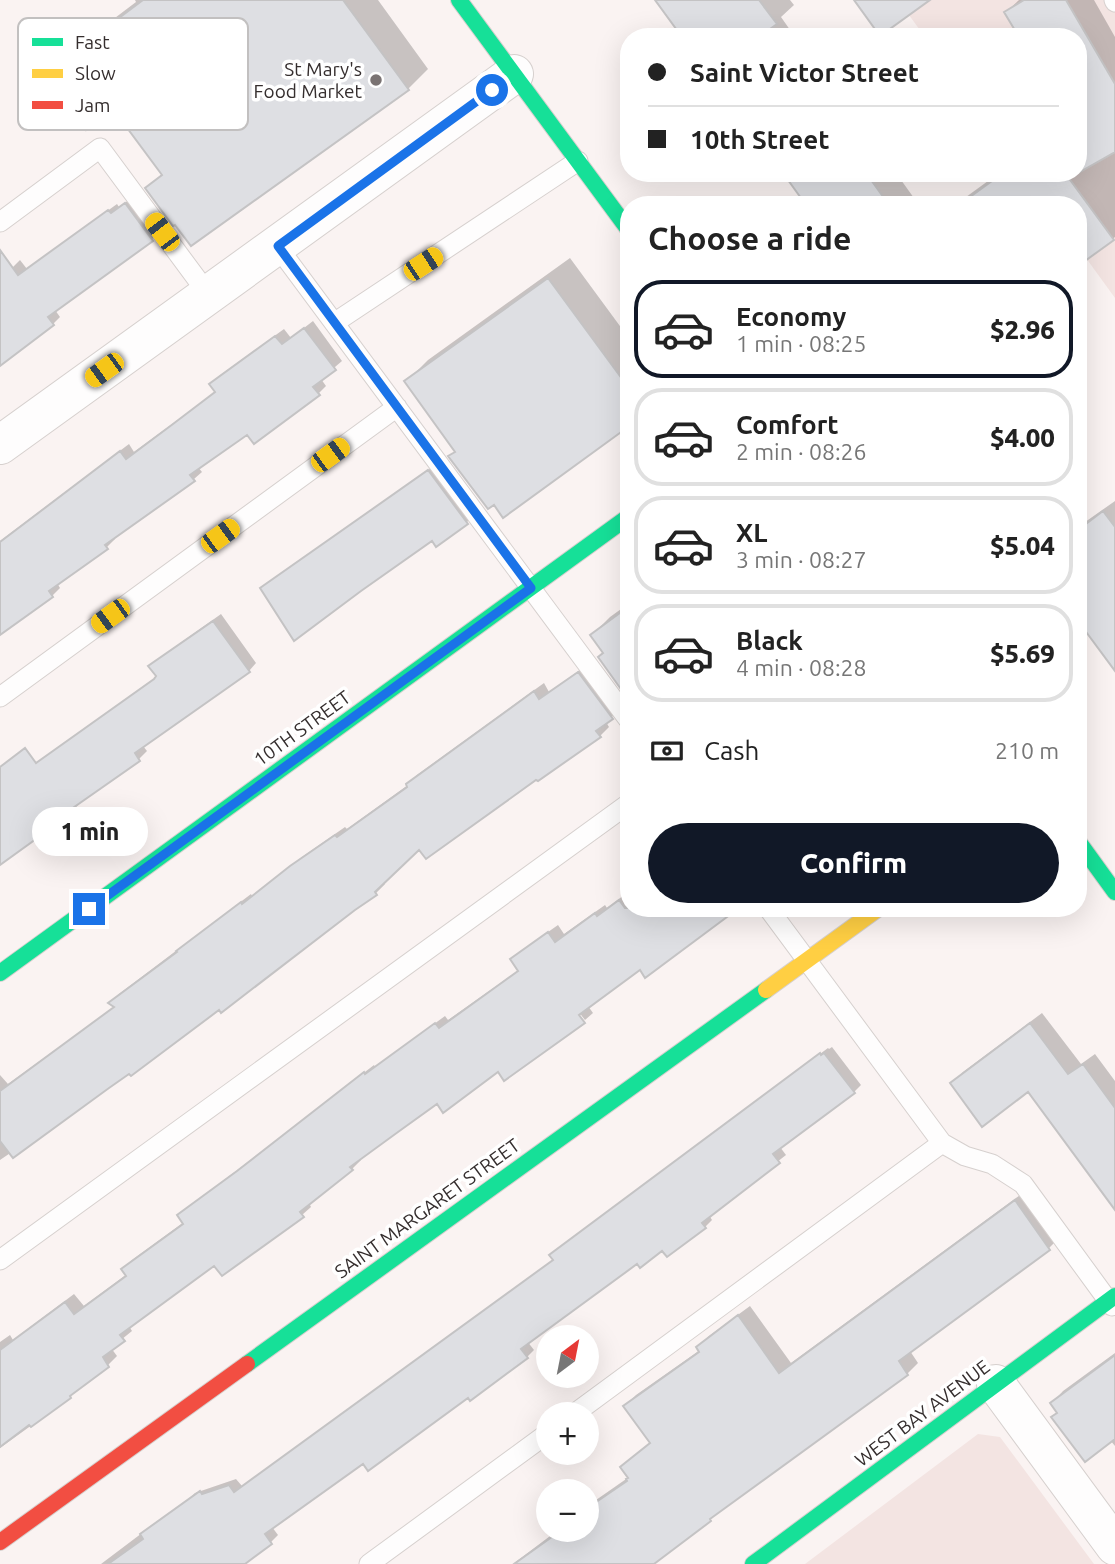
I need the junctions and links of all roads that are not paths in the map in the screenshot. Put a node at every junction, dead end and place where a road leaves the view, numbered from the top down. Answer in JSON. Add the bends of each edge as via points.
{"nodes":[{"id":1,"x":459,"y":0,"type":"edge"},
{"id":2,"x":514,"y":74,"type":"junction"},
{"id":3,"x":578,"y":162,"type":"junction"},
{"id":4,"x":620,"y":218,"type":"edge"},
{"id":5,"x":0,"y":222,"type":"edge"},
{"id":6,"x":278,"y":246,"type":"junction"},
{"id":7,"x":208,"y":295,"type":"junction"},
{"id":8,"x":334,"y":323,"type":"junction"},
{"id":9,"x":397,"y":407,"type":"junction"},
{"id":10,"x":0,"y":445,"type":"edge"},
{"id":11,"x":620,"y":523,"type":"edge"},
{"id":12,"x":531,"y":588,"type":"junction"},
{"id":13,"x":0,"y":696,"type":"edge"},
{"id":14,"x":620,"y":708,"type":"edge"},
{"id":15,"x":620,"y":810,"type":"edge"},
{"id":16,"x":1087,"y":853,"type":"edge"},
{"id":17,"x":1115,"y":892,"type":"edge"},
{"id":18,"x":775,"y":917,"type":"edge"},
{"id":19,"x":866,"y":917,"type":"edge"},
{"id":20,"x":807,"y":960,"type":"junction"},
{"id":21,"x":0,"y":974,"type":"edge"},
{"id":22,"x":942,"y":1143,"type":"junction"},
{"id":23,"x":0,"y":1260,"type":"edge"},
{"id":24,"x":1113,"y":1302,"type":"edge"},
{"id":25,"x":996,"y":1384,"type":"junction"},
{"id":26,"x":589,"y":1402,"type":"edge"},
{"id":27,"x":536,"y":1442,"type":"edge"},
{"id":28,"x":0,"y":1542,"type":"edge"},
{"id":29,"x":1115,"y":1546,"type":"edge"},
{"id":30,"x":369,"y":1564,"type":"edge"},
{"id":31,"x":753,"y":1564,"type":"edge"}],
"edges":[{"from":1,"to":2,"type":"street"},
{"from":2,"to":3,"type":"street"},
{"from":2,"to":6,"type":"street"},
{"from":3,"to":4,"type":"street"},
{"from":3,"to":8,"type":"lane"},
{"from":5,"to":7,"type":"lane","via":[[100,148]]},
{"from":6,"to":7,"type":"street"},
{"from":6,"to":8,"type":"lane"},
{"from":7,"to":10,"type":"street"},
{"from":8,"to":9,"type":"lane"},
{"from":9,"to":12,"type":"lane"},
{"from":9,"to":13,"type":"lane"},
{"from":11,"to":12,"type":"street","name":"10TH STREET"},
{"from":12,"to":14,"type":"lane"},
{"from":12,"to":21,"type":"street","name":"10TH STREET"},
{"from":15,"to":23,"type":"lane"},
{"from":16,"to":17,"type":"street"},
{"from":18,"to":20,"type":"lane"},
{"from":19,"to":20,"type":"street","name":"SAINT MARGARET STREET"},
{"from":20,"to":22,"type":"lane"},
{"from":20,"to":28,"type":"street","name":"SAINT MARGARET STREET"},
{"from":22,"to":24,"type":"lane","via":[[992,1164],[1023,1184]]},
{"from":22,"to":26,"type":"lane"},
{"from":24,"to":25,"type":"street","name":"WEST BAY AVENUE"},
{"from":25,"to":29,"type":"street"},
{"from":25,"to":31,"type":"street","name":"WEST BAY AVENUE"},
{"from":27,"to":30,"type":"lane"}]}
